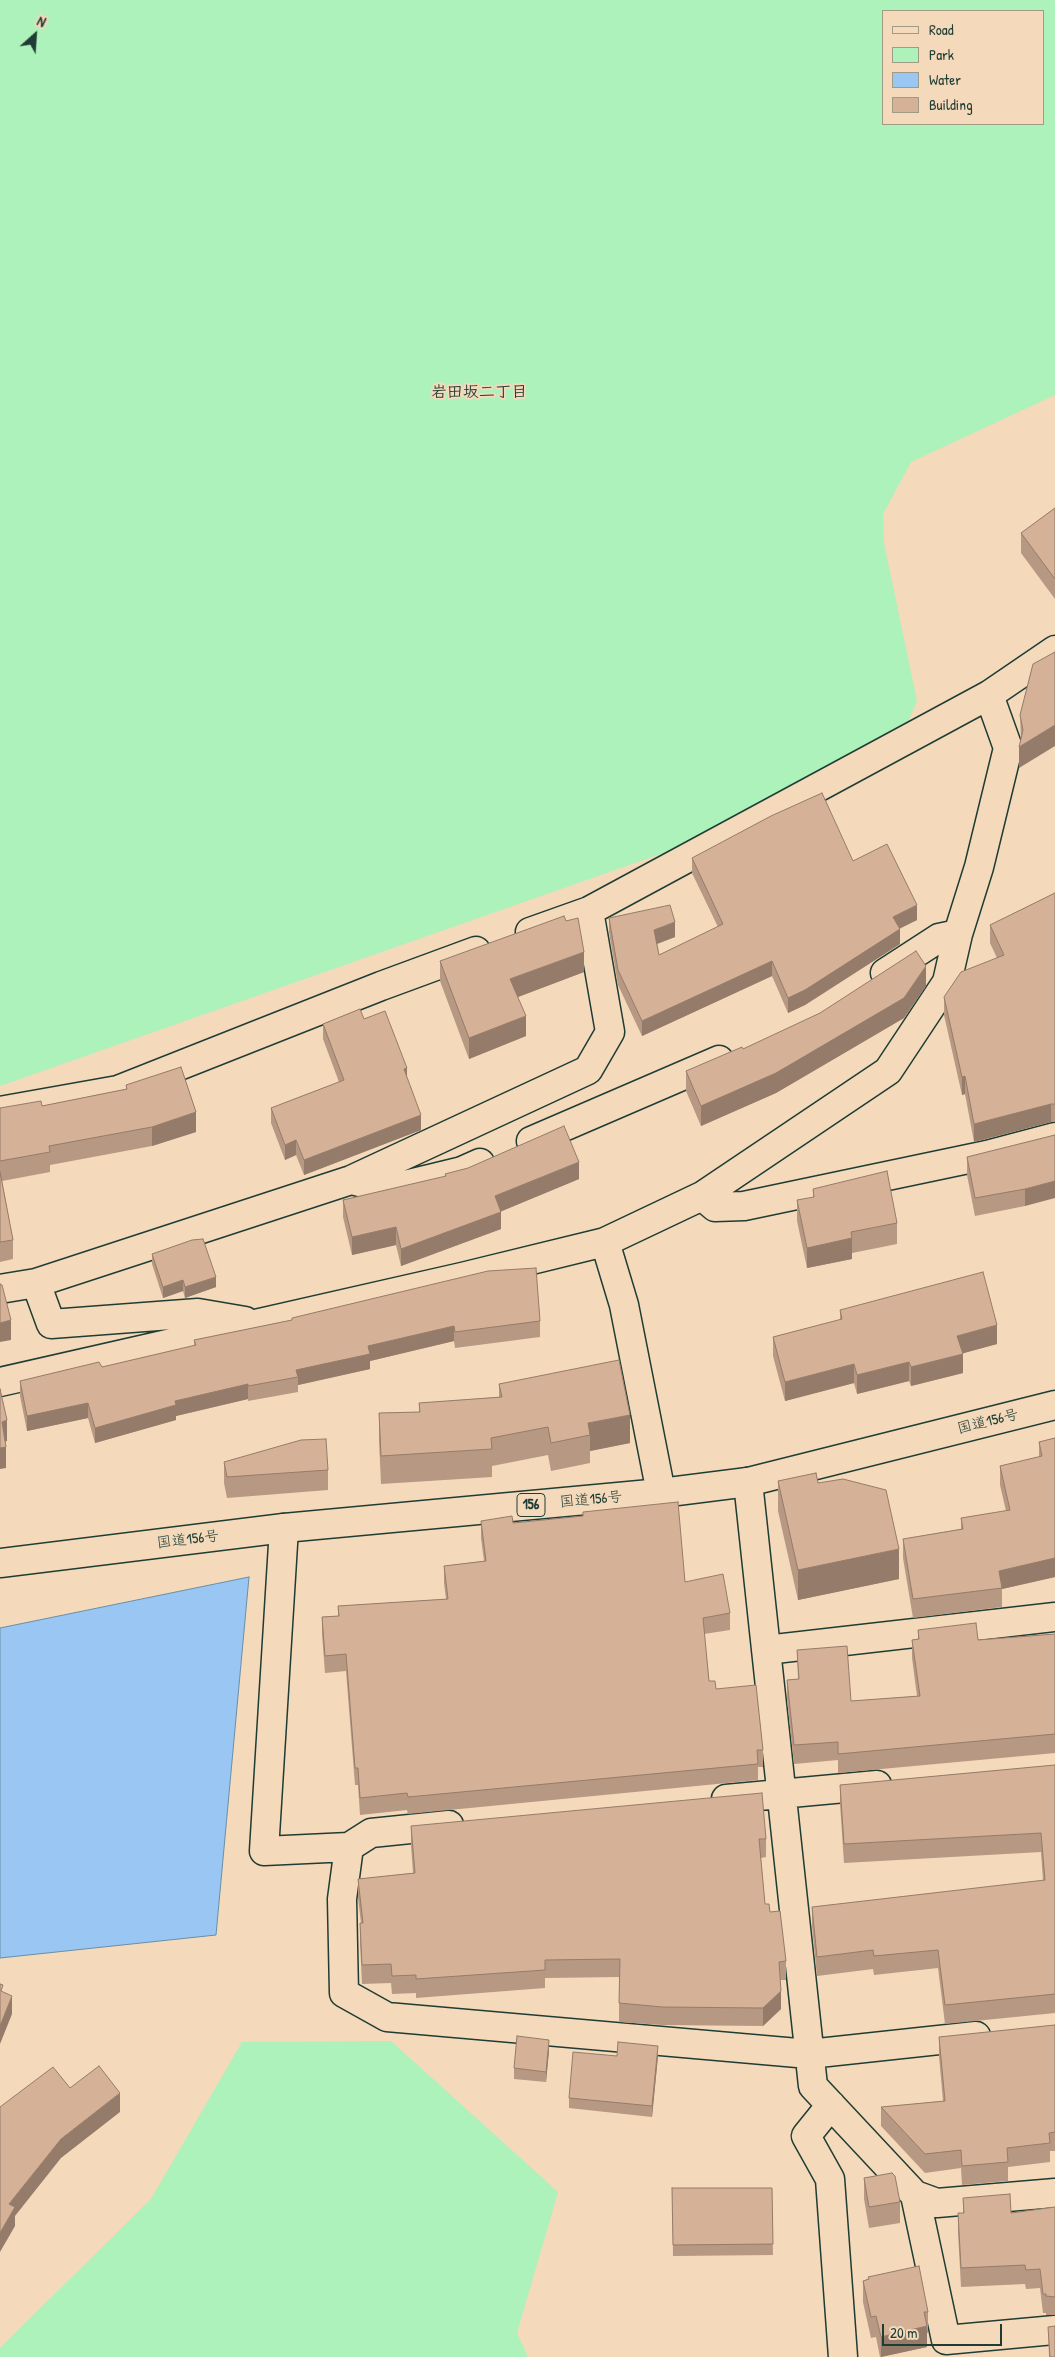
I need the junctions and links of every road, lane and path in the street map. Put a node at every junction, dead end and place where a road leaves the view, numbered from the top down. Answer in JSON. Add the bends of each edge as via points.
{"nodes":[{"id":1,"x":1055,"y":650,"type":"edge"},
{"id":2,"x":989,"y":696,"type":"junction"},
{"id":3,"x":589,"y":911,"type":"junction"},
{"id":4,"x":958,"y":934,"type":"junction"},
{"id":5,"x":867,"y":984,"type":"edge"},
{"id":6,"x":740,"y":1050,"type":"edge"},
{"id":7,"x":0,"y":1111,"type":"edge"},
{"id":8,"x":1055,"y":1137,"type":"edge"},
{"id":9,"x":351,"y":1180,"type":"junction"},
{"id":10,"x":702,"y":1196,"type":"junction"},
{"id":11,"x":605,"y":1242,"type":"junction"},
{"id":12,"x":36,"y":1283,"type":"junction"},
{"id":13,"x":0,"y":1289,"type":"edge"},
{"id":14,"x":258,"y":1324,"type":"junction"},
{"id":15,"x":0,"y":1382,"type":"edge"},
{"id":16,"x":1055,"y":1405,"type":"edge"},
{"id":17,"x":748,"y":1482,"type":"junction"},
{"id":18,"x":661,"y":1493,"type":"junction"},
{"id":19,"x":284,"y":1528,"type":"junction"},
{"id":20,"x":0,"y":1563,"type":"edge"},
{"id":21,"x":1055,"y":1617,"type":"edge"},
{"id":22,"x":766,"y":1650,"type":"junction"},
{"id":23,"x":898,"y":1783,"type":"edge"},
{"id":24,"x":781,"y":1794,"type":"junction"},
{"id":25,"x":703,"y":1801,"type":"edge"},
{"id":26,"x":478,"y":1823,"type":"edge"},
{"id":27,"x":349,"y":1848,"type":"junction"},
{"id":28,"x":1006,"y":2033,"type":"edge"},
{"id":29,"x":809,"y":2054,"type":"junction"},
{"id":30,"x":831,"y":2105,"type":"junction"},
{"id":31,"x":1055,"y":2193,"type":"edge"},
{"id":32,"x":915,"y":2195,"type":"junction"},
{"id":33,"x":1055,"y":2330,"type":"edge"},
{"id":34,"x":843,"y":2357,"type":"edge"}],
"edges":[{"from":1,"to":2,"type":"main road"},
{"from":2,"to":3,"type":"main road"},
{"from":2,"to":4,"type":"main road","via":[[1008,748],[979,867]]},
{"from":3,"to":7,"type":"main road","via":[[381,986],[118,1090]]},
{"from":3,"to":9,"type":"main road","via":[[610,1032],[588,1070]]},
{"from":4,"to":5,"type":"main road","via":[[939,938]]},
{"from":4,"to":10,"type":"main road","via":[[947,982],[888,1071]]},
{"from":6,"to":9,"type":"main road","via":[[462,1171],[388,1189]]},
{"from":8,"to":10,"type":"main road","via":[[986,1155],[744,1206],[715,1207]]},
{"from":9,"to":12,"type":"main road"},
{"from":10,"to":11,"type":"main road"},
{"from":11,"to":14,"type":"main road"},
{"from":11,"to":18,"type":"main road","via":[[624,1305]]},
{"from":12,"to":13,"type":"main road"},
{"from":12,"to":14,"type":"main road","via":[[51,1324],[198,1313]]},
{"from":14,"to":15,"type":"main road"},
{"from":16,"to":17,"type":"main road","name":"国道156号","number":"156"},
{"from":17,"to":18,"type":"main road","name":"国道156号","number":"156"},
{"from":17,"to":22,"type":"main road"},
{"from":18,"to":19,"type":"main road","name":"国道156号","number":"156"},
{"from":19,"to":20,"type":"main road","name":"国道156号","number":"156"},
{"from":19,"to":27,"type":"main road","via":[[264,1851]]},
{"from":21,"to":22,"type":"main road"},
{"from":22,"to":24,"type":"main road"},
{"from":23,"to":24,"type":"main road"},
{"from":24,"to":25,"type":"main road"},
{"from":24,"to":29,"type":"main road"},
{"from":26,"to":27,"type":"main road","via":[[371,1833]]},
{"from":27,"to":29,"type":"main road","via":[[342,1899],[344,1994],[386,2017]]},
{"from":28,"to":29,"type":"main road"},
{"from":29,"to":30,"type":"main road","via":[[812,2086]]},
{"from":30,"to":32,"type":"main road"},
{"from":30,"to":34,"type":"main road","via":[[806,2136],[830,2179]]},
{"from":31,"to":32,"type":"main road","via":[[936,2203]]},
{"from":32,"to":33,"type":"main road","via":[[946,2340]]}]}
